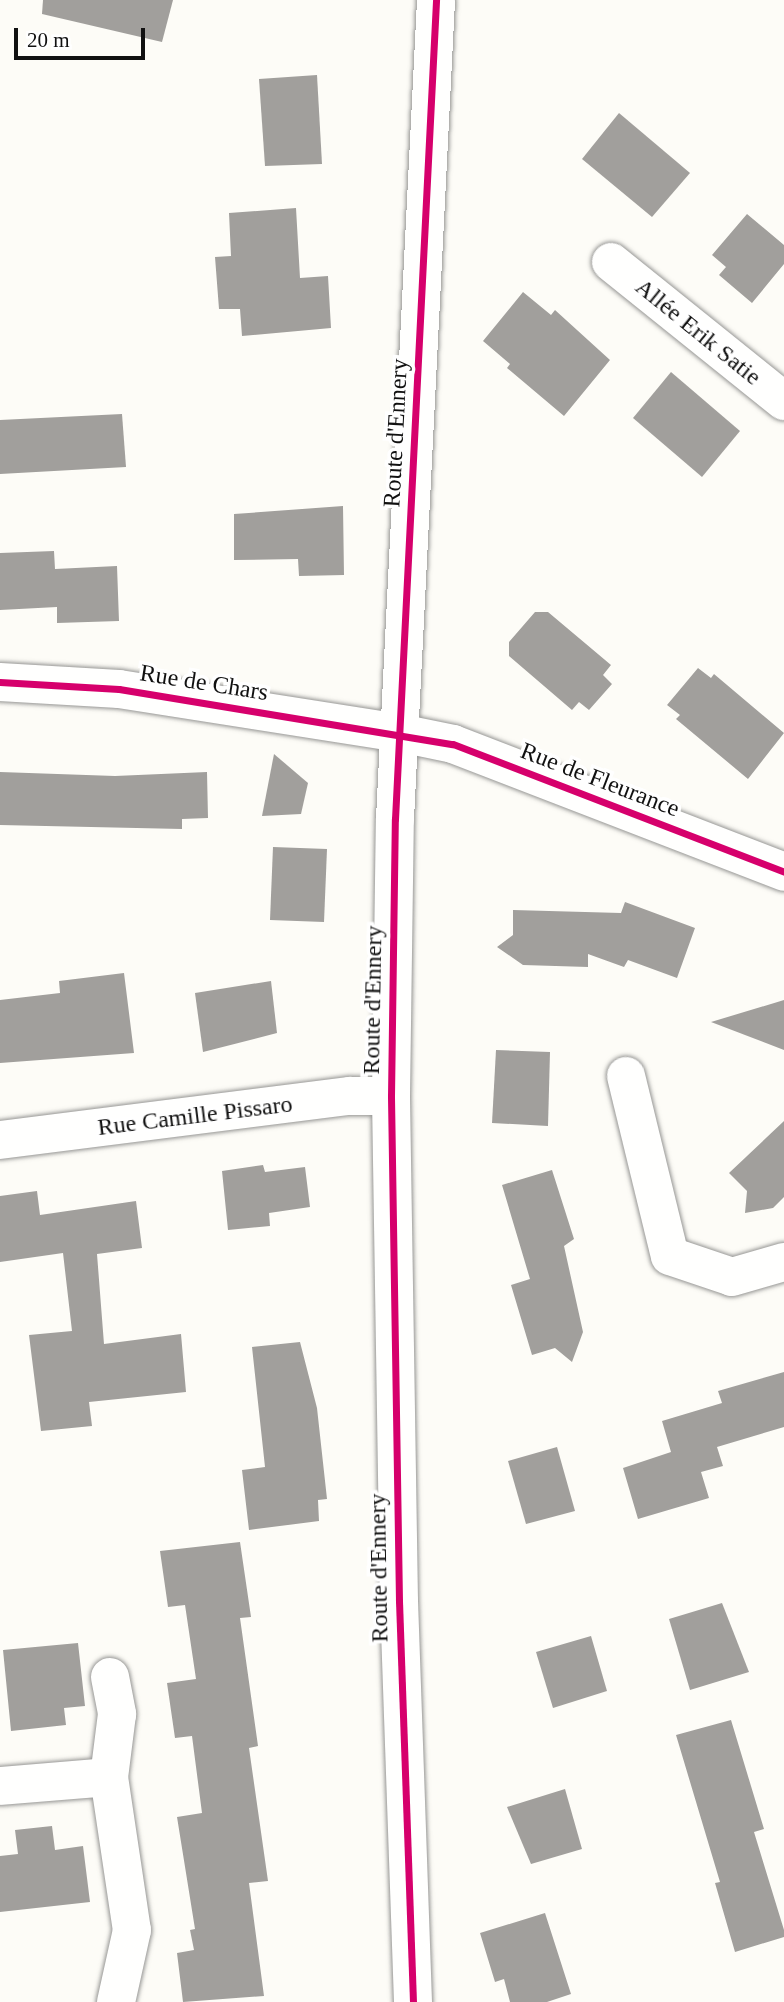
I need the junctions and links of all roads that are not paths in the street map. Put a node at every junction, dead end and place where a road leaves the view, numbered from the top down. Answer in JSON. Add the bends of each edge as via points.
{"nodes":[{"id":1,"x":436,"y":0,"type":"edge"},
{"id":2,"x":611,"y":262,"type":"dead end"},
{"id":3,"x":784,"y":401,"type":"edge"},
{"id":4,"x":0,"y":682,"type":"edge"},
{"id":5,"x":400,"y":733,"type":"junction"},
{"id":6,"x":784,"y":872,"type":"edge"},
{"id":7,"x":626,"y":1076,"type":"dead end"},
{"id":8,"x":391,"y":1096,"type":"junction"},
{"id":9,"x":0,"y":1140,"type":"edge"},
{"id":10,"x":784,"y":1262,"type":"edge"},
{"id":11,"x":110,"y":1677,"type":"dead end"},
{"id":12,"x":109,"y":1777,"type":"junction"},
{"id":13,"x":0,"y":1786,"type":"edge"},
{"id":14,"x":116,"y":2002,"type":"edge"},
{"id":15,"x":413,"y":2002,"type":"edge"}],
"edges":[{"from":1,"to":5,"type":"street","name":"Route d'Ennery"},
{"from":2,"to":3,"type":"street","name":"Allée Erik Satie"},
{"from":4,"to":5,"type":"street","name":"Rue de Chars","via":[[119,689]]},
{"from":5,"to":6,"type":"street","name":"Rue de Fleurance","via":[[453,744]]},
{"from":5,"to":8,"type":"street","name":"Route d'Ennery"},
{"from":7,"to":10,"type":"street","via":[[670,1256],[732,1277]]},
{"from":8,"to":9,"type":"street","name":"Rue Camille Pissaro","via":[[350,1096]]},
{"from":8,"to":15,"type":"street","name":"Route d'Ennery","via":[[399,1601]]},
{"from":11,"to":12,"type":"street","via":[[117,1714]]},
{"from":12,"to":13,"type":"street"},
{"from":12,"to":14,"type":"street","via":[[132,1930]]}]}
